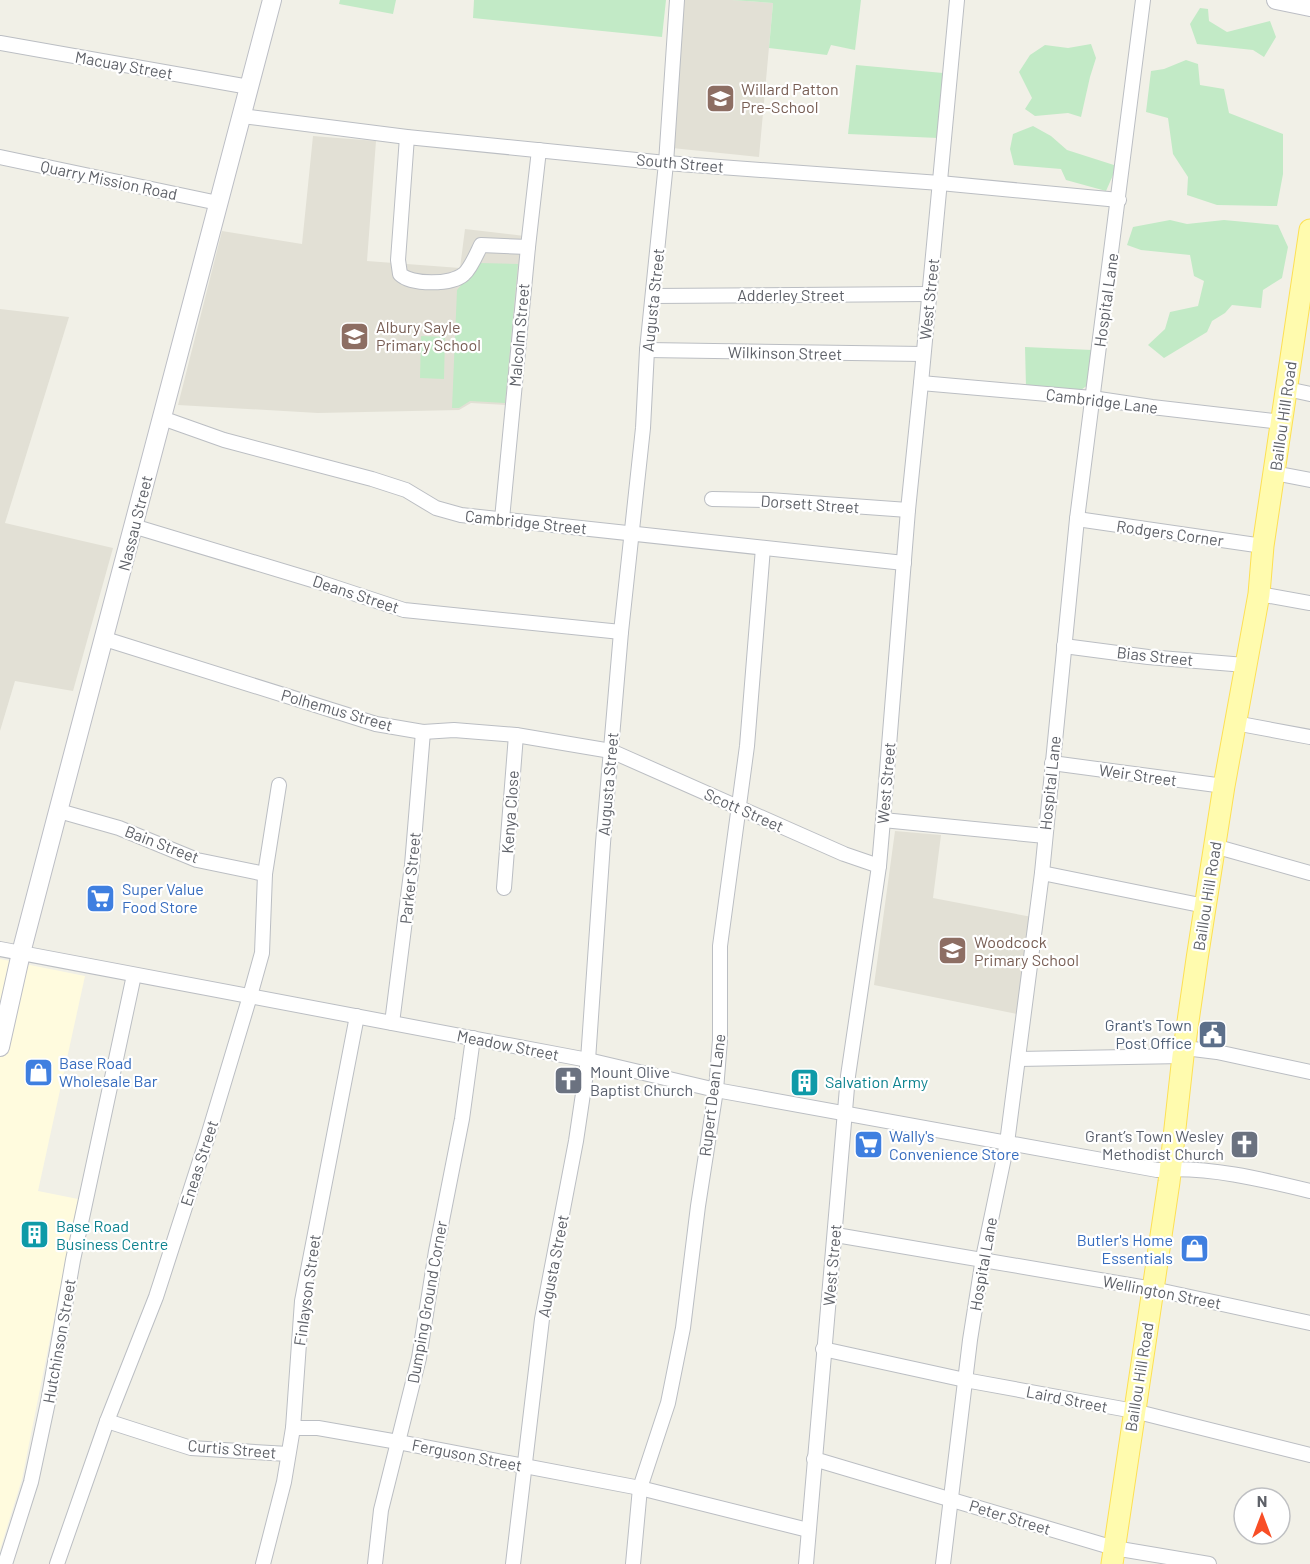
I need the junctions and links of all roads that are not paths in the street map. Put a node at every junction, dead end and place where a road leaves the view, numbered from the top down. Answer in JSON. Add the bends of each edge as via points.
{"nodes":[{"id":1,"x":272,"y":0,"type":"edge"},
{"id":2,"x":677,"y":0,"type":"edge"},
{"id":3,"x":957,"y":0,"type":"edge"},
{"id":4,"x":1143,"y":0,"type":"edge"},
{"id":5,"x":1276,"y":0,"type":"edge"},
{"id":6,"x":1310,"y":7,"type":"edge"},
{"id":7,"x":0,"y":43,"type":"edge"},
{"id":8,"x":249,"y":87,"type":"junction"},
{"id":9,"x":242,"y":116,"type":"junction"},
{"id":10,"x":407,"y":137,"type":"junction"},
{"id":11,"x":539,"y":150,"type":"junction"},
{"id":12,"x":0,"y":157,"type":"edge"},
{"id":13,"x":666,"y":163,"type":"junction"},
{"id":14,"x":940,"y":183,"type":"junction"},
{"id":15,"x":1119,"y":200,"type":"junction"},
{"id":16,"x":218,"y":203,"type":"junction"},
{"id":17,"x":1310,"y":230,"type":"edge"},
{"id":18,"x":528,"y":247,"type":"junction"},
{"id":19,"x":929,"y":294,"type":"junction"},
{"id":20,"x":653,"y":296,"type":"junction"},
{"id":21,"x":1303,"y":317,"type":"edge"},
{"id":22,"x":647,"y":350,"type":"junction"},
{"id":23,"x":923,"y":354,"type":"junction"},
{"id":24,"x":921,"y":383,"type":"junction"},
{"id":25,"x":1287,"y":389,"type":"junction"},
{"id":26,"x":1310,"y":394,"type":"edge"},
{"id":27,"x":1092,"y":398,"type":"junction"},
{"id":28,"x":162,"y":418,"type":"junction"},
{"id":29,"x":1282,"y":423,"type":"junction"},
{"id":30,"x":1274,"y":473,"type":"junction"},
{"id":31,"x":1310,"y":480,"type":"edge"},
{"id":32,"x":712,"y":499,"type":"dead end"},
{"id":33,"x":908,"y":510,"type":"junction"},
{"id":34,"x":502,"y":519,"type":"junction"},
{"id":35,"x":1077,"y":519,"type":"junction"},
{"id":36,"x":133,"y":526,"type":"junction"},
{"id":37,"x":632,"y":533,"type":"junction"},
{"id":38,"x":1263,"y":546,"type":"junction"},
{"id":39,"x":763,"y":548,"type":"junction"},
{"id":40,"x":904,"y":563,"type":"junction"},
{"id":41,"x":1259,"y":594,"type":"junction"},
{"id":42,"x":1310,"y":603,"type":"edge"},
{"id":43,"x":621,"y":632,"type":"junction"},
{"id":44,"x":105,"y":639,"type":"junction"},
{"id":45,"x":1064,"y":646,"type":"junction"},
{"id":46,"x":1245,"y":665,"type":"junction"},
{"id":47,"x":1235,"y":723,"type":"junction"},
{"id":48,"x":423,"y":732,"type":"junction"},
{"id":49,"x":516,"y":735,"type":"junction"},
{"id":50,"x":1310,"y":737,"type":"edge"},
{"id":51,"x":611,"y":751,"type":"junction"},
{"id":52,"x":1052,"y":763,"type":"junction"},
{"id":53,"x":279,"y":785,"type":"dead end"},
{"id":54,"x":1224,"y":786,"type":"junction"},
{"id":55,"x":739,"y":806,"type":"junction"},
{"id":56,"x":59,"y":811,"type":"junction"},
{"id":57,"x":883,"y":820,"type":"junction"},
{"id":58,"x":1045,"y":836,"type":"junction"},
{"id":59,"x":1214,"y":846,"type":"junction"},
{"id":60,"x":879,"y":866,"type":"junction"},
{"id":61,"x":1042,"y":873,"type":"junction"},
{"id":62,"x":1310,"y":873,"type":"edge"},
{"id":63,"x":265,"y":874,"type":"junction"},
{"id":64,"x":504,"y":888,"type":"dead end"},
{"id":65,"x":1205,"y":906,"type":"junction"},
{"id":66,"x":0,"y":949,"type":"edge"},
{"id":67,"x":21,"y":953,"type":"junction"},
{"id":68,"x":134,"y":975,"type":"junction"},
{"id":69,"x":250,"y":996,"type":"junction"},
{"id":70,"x":357,"y":1016,"type":"junction"},
{"id":71,"x":393,"y":1023,"type":"junction"},
{"id":72,"x":473,"y":1038,"type":"junction"},
{"id":73,"x":0,"y":1047,"type":"edge"},
{"id":74,"x":1184,"y":1052,"type":"junction"},
{"id":75,"x":1018,"y":1059,"type":"junction"},
{"id":76,"x":588,"y":1060,"type":"junction"},
{"id":77,"x":1310,"y":1072,"type":"edge"},
{"id":78,"x":716,"y":1090,"type":"junction"},
{"id":79,"x":844,"y":1114,"type":"junction"},
{"id":80,"x":1007,"y":1143,"type":"junction"},
{"id":81,"x":1171,"y":1169,"type":"junction"},
{"id":82,"x":1310,"y":1191,"type":"edge"},
{"id":83,"x":836,"y":1234,"type":"junction"},
{"id":84,"x":983,"y":1258,"type":"junction"},
{"id":85,"x":1153,"y":1289,"type":"junction"},
{"id":86,"x":1310,"y":1323,"type":"edge"},
{"id":87,"x":823,"y":1349,"type":"junction"},
{"id":88,"x":965,"y":1380,"type":"junction"},
{"id":89,"x":1134,"y":1412,"type":"junction"},
{"id":90,"x":107,"y":1421,"type":"junction"},
{"id":91,"x":293,"y":1428,"type":"junction"},
{"id":92,"x":398,"y":1442,"type":"junction"},
{"id":93,"x":288,"y":1454,"type":"junction"},
{"id":94,"x":1310,"y":1455,"type":"edge"},
{"id":95,"x":814,"y":1459,"type":"junction"},
{"id":96,"x":525,"y":1467,"type":"junction"},
{"id":97,"x":640,"y":1488,"type":"junction"},
{"id":98,"x":951,"y":1499,"type":"junction"},
{"id":99,"x":808,"y":1530,"type":"junction"},
{"id":100,"x":1113,"y":1556,"type":"edge"},
{"id":101,"x":5,"y":1564,"type":"edge"},
{"id":102,"x":57,"y":1564,"type":"edge"},
{"id":103,"x":263,"y":1564,"type":"edge"},
{"id":104,"x":375,"y":1564,"type":"edge"},
{"id":105,"x":513,"y":1564,"type":"edge"},
{"id":106,"x":633,"y":1564,"type":"edge"},
{"id":107,"x":806,"y":1564,"type":"edge"},
{"id":108,"x":943,"y":1564,"type":"edge"},
{"id":109,"x":1209,"y":1564,"type":"edge"}],
"edges":[{"from":1,"to":8,"type":"main road","name":"Nassau Street"},
{"from":2,"to":13,"type":"street","name":"Augusta Street"},
{"from":3,"to":14,"type":"street","name":"West Street"},
{"from":4,"to":15,"type":"street","name":"Hospital Lane"},
{"from":5,"to":6,"type":"main road"},
{"from":7,"to":8,"type":"street","name":"Macuay Street"},
{"from":8,"to":9,"type":"main road","name":"Nassau Street"},
{"from":9,"to":10,"type":"street","name":"South Street"},
{"from":9,"to":16,"type":"main road","name":"Nassau Street"},
{"from":10,"to":11,"type":"street","name":"South Street"},
{"from":10,"to":18,"type":"street","via":[[398,260],[400,274],[406,280],[448,282],[465,274],[481,245]]},
{"from":11,"to":13,"type":"street","name":"South Street"},
{"from":11,"to":18,"type":"street","name":"Malcolm Street"},
{"from":12,"to":16,"type":"street","name":"Quarry Mission Road"},
{"from":13,"to":14,"type":"street","name":"South Street"},
{"from":13,"to":20,"type":"street","name":"Augusta Street"},
{"from":14,"to":15,"type":"street","name":"South Street"},
{"from":14,"to":19,"type":"street","name":"West Street"},
{"from":15,"to":27,"type":"street","name":"Hospital Lane"},
{"from":16,"to":28,"type":"main road","name":"Nassau Street"},
{"from":17,"to":21,"type":"main road","name":"Baillou Hill Road"},
{"from":18,"to":34,"type":"street","name":"Malcolm Street"},
{"from":19,"to":20,"type":"street","name":"Adderley Street"},
{"from":19,"to":23,"type":"street","name":"West Street"},
{"from":20,"to":22,"type":"street","name":"Augusta Street"},
{"from":21,"to":25,"type":"main road","name":"Baillou Hill Road"},
{"from":22,"to":23,"type":"street","name":"Wilkinson Street"},
{"from":22,"to":37,"type":"street","name":"Augusta Street"},
{"from":23,"to":24,"type":"street","name":"West Street"},
{"from":24,"to":27,"type":"street","name":"Cambridge Lane"},
{"from":24,"to":33,"type":"street","name":"West Street"},
{"from":25,"to":26,"type":"street"},
{"from":25,"to":29,"type":"main road","name":"Baillou Hill Road"},
{"from":27,"to":29,"type":"street","name":"Cambridge Lane"},
{"from":27,"to":35,"type":"street","name":"Hospital Lane"},
{"from":28,"to":34,"type":"street","name":"Cambridge Street","via":[[224,441],[406,490],[436,508]]},
{"from":28,"to":36,"type":"main road","name":"Nassau Street"},
{"from":29,"to":30,"type":"main road","name":"Baillou Hill Road"},
{"from":30,"to":31,"type":"street"},
{"from":30,"to":38,"type":"main road","name":"Baillou Hill Road"},
{"from":32,"to":33,"type":"street","name":"Dorsett Street"},
{"from":33,"to":40,"type":"street","name":"West Street"},
{"from":34,"to":37,"type":"street","name":"Cambridge Street"},
{"from":35,"to":38,"type":"street","name":"Rodgers Corner"},
{"from":35,"to":45,"type":"street","name":"Hospital Lane"},
{"from":36,"to":43,"type":"street","name":"Deans Street","via":[[404,610]]},
{"from":36,"to":44,"type":"main road","name":"Nassau Street"},
{"from":37,"to":39,"type":"street","name":"Cambridge Street"},
{"from":37,"to":43,"type":"street","name":"Augusta Street"},
{"from":38,"to":41,"type":"main road","name":"Baillou Hill Road"},
{"from":39,"to":40,"type":"street","name":"Cambridge Street"},
{"from":39,"to":55,"type":"street","name":"Rupert Dean Lane"},
{"from":40,"to":57,"type":"street","name":"West Street"},
{"from":41,"to":42,"type":"street"},
{"from":41,"to":46,"type":"main road","name":"Baillou Hill Road"},
{"from":43,"to":51,"type":"street","name":"Augusta Street"},
{"from":44,"to":48,"type":"street","name":"Polhemus Street","via":[[376,724]]},
{"from":44,"to":56,"type":"main road","name":"Nassau Street"},
{"from":45,"to":46,"type":"street","name":"Bias Street"},
{"from":45,"to":52,"type":"street","name":"Hospital Lane"},
{"from":46,"to":47,"type":"main road","name":"Baillou Hill Road"},
{"from":47,"to":50,"type":"street"},
{"from":47,"to":54,"type":"main road","name":"Baillou Hill Road"},
{"from":48,"to":49,"type":"street","name":"Polhemus Street"},
{"from":48,"to":71,"type":"street","name":"Parker Street"},
{"from":49,"to":51,"type":"street","name":"Polhemus Street"},
{"from":49,"to":64,"type":"street","name":"Kenya Close"},
{"from":51,"to":55,"type":"street","name":"Scott Street"},
{"from":51,"to":76,"type":"street","name":"Augusta Street"},
{"from":52,"to":54,"type":"street","name":"Weir Street"},
{"from":52,"to":58,"type":"street","name":"Hospital Lane"},
{"from":53,"to":63,"type":"street","name":"Eneas Street"},
{"from":54,"to":59,"type":"main road","name":"Baillou Hill Road"},
{"from":55,"to":60,"type":"street","name":"Scott Street"},
{"from":55,"to":78,"type":"street","name":"Rupert Dean Lane","via":[[720,946]]},
{"from":56,"to":63,"type":"street","name":"Bain Street","via":[[119,828],[197,860]]},
{"from":56,"to":67,"type":"main road","name":"Nassau Street"},
{"from":57,"to":58,"type":"street"},
{"from":57,"to":60,"type":"street","name":"West Street"},
{"from":58,"to":61,"type":"street","name":"Hospital Lane"},
{"from":59,"to":62,"type":"street"},
{"from":59,"to":65,"type":"main road","name":"Baillou Hill Road"},
{"from":60,"to":79,"type":"street","name":"West Street"},
{"from":61,"to":65,"type":"street"},
{"from":61,"to":75,"type":"street","name":"Hospital Lane"},
{"from":63,"to":69,"type":"street","name":"Eneas Street","via":[[262,953]]},
{"from":65,"to":74,"type":"main road","name":"Baillou Hill Road"},
{"from":66,"to":67,"type":"street","name":"Meadow Street"},
{"from":67,"to":68,"type":"street","name":"Meadow Street"},
{"from":67,"to":73,"type":"main road","name":"Nassau Street"},
{"from":68,"to":69,"type":"street","name":"Meadow Street"},
{"from":68,"to":101,"type":"street","name":"Hutchinson Street","via":[[73,1260],[31,1482]]},
{"from":69,"to":70,"type":"street","name":"Meadow Street"},
{"from":69,"to":90,"type":"street","name":"Eneas Street","via":[[156,1297]]},
{"from":70,"to":71,"type":"street","name":"Meadow Street"},
{"from":70,"to":91,"type":"street","name":"Finlayson Street","via":[[301,1308]]},
{"from":71,"to":72,"type":"street","name":"Meadow Street"},
{"from":72,"to":76,"type":"street","name":"Meadow Street"},
{"from":72,"to":92,"type":"street","name":"Dumping Ground Corner","via":[[419,1358]]},
{"from":74,"to":75,"type":"street"},
{"from":74,"to":77,"type":"street","via":[[1217,1052]]},
{"from":74,"to":81,"type":"main road","name":"Baillou Hill Road"},
{"from":75,"to":80,"type":"street","name":"Hospital Lane"},
{"from":76,"to":78,"type":"street","name":"Meadow Street"},
{"from":76,"to":96,"type":"street","name":"Augusta Street","via":[[542,1319]]},
{"from":78,"to":79,"type":"street","name":"Meadow Street"},
{"from":78,"to":97,"type":"street","name":"Rupert Dean Lane","via":[[683,1328],[668,1403]]},
{"from":79,"to":80,"type":"street","name":"Meadow Street"},
{"from":79,"to":83,"type":"street","name":"West Street"},
{"from":80,"to":81,"type":"street","name":"Meadow Street","via":[[1157,1170]]},
{"from":80,"to":84,"type":"street","name":"Hospital Lane"},
{"from":81,"to":82,"type":"street","name":"Meadow Street","via":[[1185,1168]]},
{"from":81,"to":85,"type":"main road","name":"Baillou Hill Road"},
{"from":83,"to":84,"type":"street","name":"Wellington Street"},
{"from":83,"to":87,"type":"street","name":"West Street"},
{"from":84,"to":85,"type":"street","name":"Wellington Street"},
{"from":84,"to":88,"type":"street","name":"Hospital Lane"},
{"from":85,"to":86,"type":"street","name":"Wellington Street"},
{"from":85,"to":89,"type":"main road","name":"Baillou Hill Road"},
{"from":87,"to":88,"type":"street","name":"Laird Street"},
{"from":87,"to":95,"type":"street","name":"West Street"},
{"from":88,"to":89,"type":"street","name":"Laird Street"},
{"from":88,"to":98,"type":"street","name":"Hospital Lane"},
{"from":89,"to":94,"type":"street","name":"Laird Street"},
{"from":89,"to":100,"type":"main road","name":"Baillou Hill Road"},
{"from":90,"to":93,"type":"street","name":"Curtis Street","via":[[191,1448]]},
{"from":90,"to":102,"type":"street","name":"Eneas Street"},
{"from":91,"to":92,"type":"street","name":"Ferguson Street","via":[[318,1428]]},
{"from":91,"to":93,"type":"street","name":"Finlayson Street"},
{"from":92,"to":96,"type":"street","name":"Ferguson Street"},
{"from":92,"to":104,"type":"street","name":"Dumping Ground Corner","via":[[381,1510]]},
{"from":93,"to":103,"type":"street","name":"Finlayson Street"},
{"from":95,"to":98,"type":"street","name":"Peter Street"},
{"from":95,"to":99,"type":"street","name":"West Street"},
{"from":96,"to":97,"type":"street","name":"Ferguson Street"},
{"from":96,"to":105,"type":"street","name":"Augusta Street"},
{"from":97,"to":99,"type":"street","name":"Ferguson Street"},
{"from":97,"to":106,"type":"street","name":"Rupert Dean Lane"},
{"from":98,"to":100,"type":"street","name":"Peter Street"},
{"from":98,"to":108,"type":"street","name":"Hospital Lane"},
{"from":99,"to":107,"type":"street","name":"West Street"},
{"from":100,"to":109,"type":"street","name":"Peter Street"}]}
